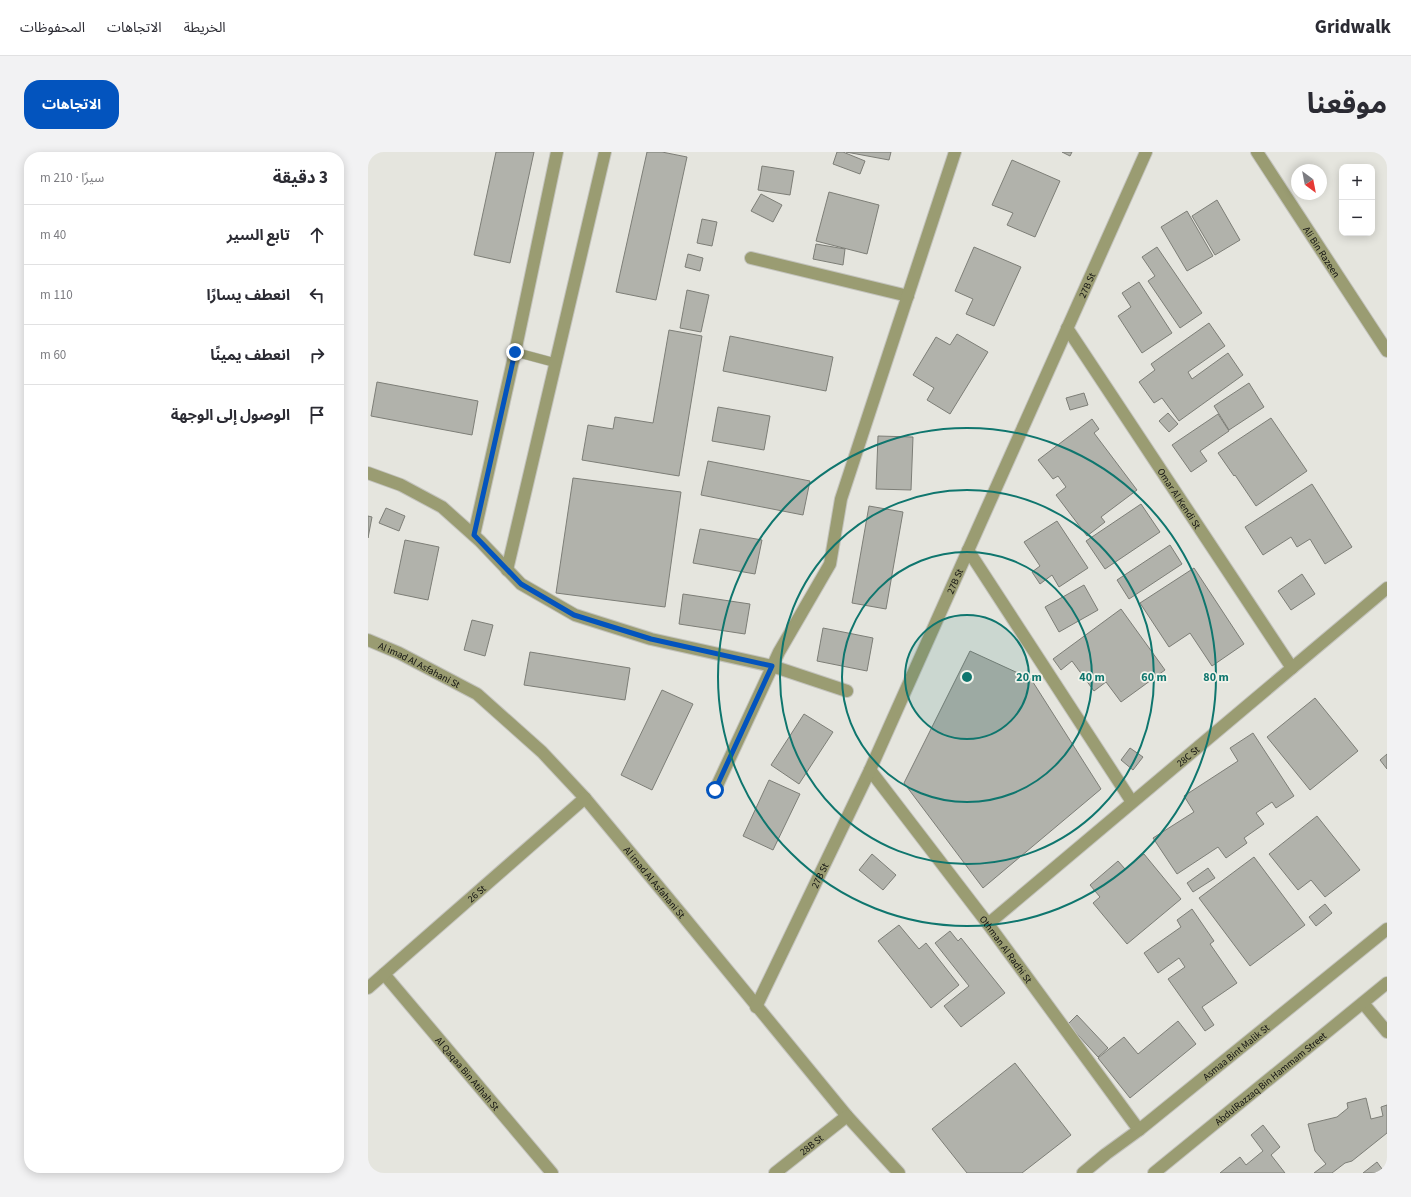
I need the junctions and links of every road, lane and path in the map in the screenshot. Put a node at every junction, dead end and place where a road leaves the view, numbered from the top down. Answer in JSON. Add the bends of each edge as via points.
{"nodes":[{"id":1,"x":557,"y":152,"type":"edge"},
{"id":2,"x":605,"y":152,"type":"edge"},
{"id":3,"x":956,"y":152,"type":"edge"},
{"id":4,"x":1146,"y":152,"type":"edge"},
{"id":5,"x":1257,"y":152,"type":"edge"},
{"id":6,"x":751,"y":258,"type":"dead end"},
{"id":7,"x":908,"y":296,"type":"junction"},
{"id":8,"x":1067,"y":328,"type":"junction"},
{"id":9,"x":1387,"y":351,"type":"edge"},
{"id":10,"x":515,"y":352,"type":"junction"},
{"id":11,"x":556,"y":363,"type":"junction"},
{"id":12,"x":368,"y":473,"type":"edge"},
{"id":13,"x":474,"y":535,"type":"junction"},
{"id":14,"x":968,"y":550,"type":"junction"},
{"id":15,"x":507,"y":570,"type":"junction"},
{"id":16,"x":1387,"y":588,"type":"edge"},
{"id":17,"x":368,"y":640,"type":"edge"},
{"id":18,"x":772,"y":666,"type":"junction"},
{"id":19,"x":1292,"y":668,"type":"junction"},
{"id":20,"x":847,"y":691,"type":"dead end"},
{"id":21,"x":870,"y":770,"type":"junction"},
{"id":22,"x":715,"y":790,"type":"dead end"},
{"id":23,"x":585,"y":798,"type":"junction"},
{"id":24,"x":1132,"y":802,"type":"junction"},
{"id":25,"x":988,"y":924,"type":"junction"},
{"id":26,"x":1387,"y":929,"type":"edge"},
{"id":27,"x":384,"y":974,"type":"junction"},
{"id":28,"x":1387,"y":982,"type":"edge"},
{"id":29,"x":368,"y":988,"type":"edge"},
{"id":30,"x":1363,"y":1002,"type":"junction"},
{"id":31,"x":756,"y":1007,"type":"junction"},
{"id":32,"x":1387,"y":1032,"type":"edge"},
{"id":33,"x":846,"y":1116,"type":"junction"},
{"id":34,"x":1139,"y":1130,"type":"junction"},
{"id":35,"x":552,"y":1173,"type":"edge"},
{"id":36,"x":775,"y":1173,"type":"edge"},
{"id":37,"x":899,"y":1173,"type":"edge"},
{"id":38,"x":1083,"y":1173,"type":"edge"},
{"id":39,"x":1154,"y":1173,"type":"edge"}],
"edges":[{"from":1,"to":10,"type":"street"},
{"from":2,"to":11,"type":"street"},
{"from":3,"to":7,"type":"street"},
{"from":4,"to":8,"type":"street","name":"27B St"},
{"from":5,"to":9,"type":"street","name":"Ali Bin Razeen"},
{"from":6,"to":7,"type":"street"},
{"from":7,"to":18,"type":"street","via":[[841,499],[830,564]]},
{"from":8,"to":14,"type":"street","name":"27B St"},
{"from":8,"to":19,"type":"street","name":"Omar Al Kendi St"},
{"from":10,"to":11,"type":"lane"},
{"from":10,"to":13,"type":"street"},
{"from":11,"to":15,"type":"street"},
{"from":12,"to":13,"type":"street","via":[[402,484],[442,507]]},
{"from":13,"to":15,"type":"street"},
{"from":14,"to":21,"type":"street","name":"27B St"},
{"from":14,"to":24,"type":"street"},
{"from":15,"to":18,"type":"street","via":[[521,584],[574,615],[651,639]]},
{"from":16,"to":19,"type":"street","name":"28C St"},
{"from":17,"to":23,"type":"street","name":"Al imad Al Asfahani St","via":[[399,653],[477,694],[542,752]]},
{"from":18,"to":20,"type":"street"},
{"from":18,"to":22,"type":"street"},
{"from":19,"to":24,"type":"street","name":"28C St"},
{"from":21,"to":25,"type":"street","name":"Othman Al Radhi St"},
{"from":21,"to":31,"type":"street","name":"27B St"},
{"from":23,"to":27,"type":"street","name":"26 St"},
{"from":23,"to":31,"type":"street","name":"Al imad Al Asfahani St"},
{"from":24,"to":25,"type":"street","name":"28C St"},
{"from":25,"to":34,"type":"street","name":"Othman Al Radhi St"},
{"from":26,"to":34,"type":"street","name":"Asmaa Bint Malik St"},
{"from":27,"to":29,"type":"street","name":"26 St"},
{"from":27,"to":35,"type":"street","name":"Al Qaqaa Bin Atihah St"},
{"from":28,"to":30,"type":"street","name":"AbdulRazzaq Bin Hammam Street"},
{"from":30,"to":32,"type":"street"},
{"from":30,"to":39,"type":"street","name":"AbdulRazzaq Bin Hammam Street"},
{"from":31,"to":33,"type":"street","name":"Al imad Al Asfahani St"},
{"from":33,"to":36,"type":"street","name":"28B St"},
{"from":33,"to":37,"type":"street","name":"Al imad Al Asfahani St"},
{"from":34,"to":38,"type":"street","name":"Asmaa Bint Malik St"}]}
